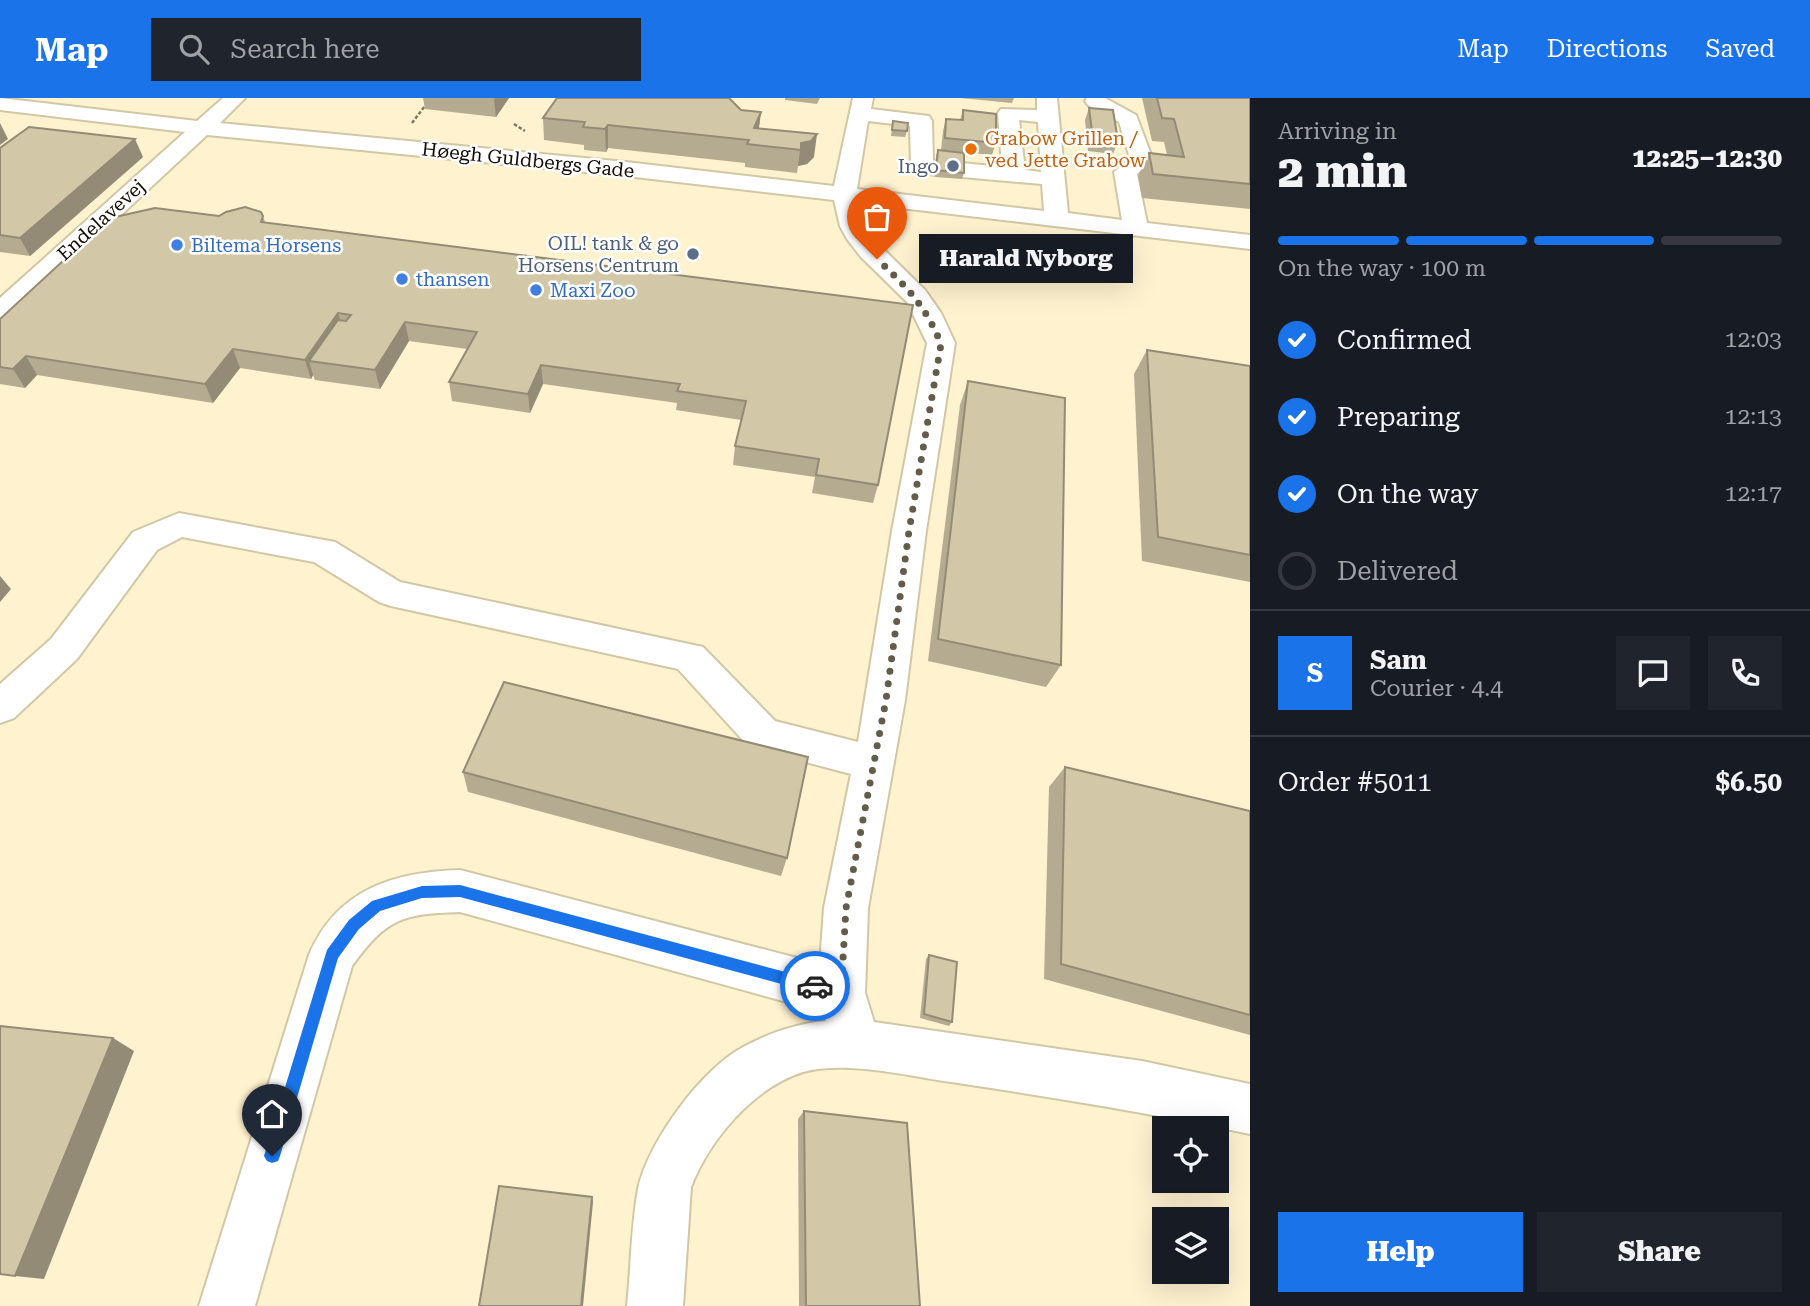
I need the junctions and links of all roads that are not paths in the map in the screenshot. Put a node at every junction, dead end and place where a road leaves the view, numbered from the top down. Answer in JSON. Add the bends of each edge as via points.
{"nodes":[{"id":1,"x":235,"y":98,"type":"edge"},
{"id":2,"x":0,"y":104,"type":"edge"},
{"id":3,"x":861,"y":106,"type":"edge"},
{"id":4,"x":1069,"y":106,"type":"edge"},
{"id":5,"x":202,"y":128,"type":"junction"},
{"id":6,"x":935,"y":168,"type":"edge"},
{"id":7,"x":962,"y":170,"type":"edge"},
{"id":8,"x":1014,"y":176,"type":"junction"},
{"id":9,"x":1053,"y":180,"type":"junction"},
{"id":10,"x":845,"y":195,"type":"junction"},
{"id":11,"x":1056,"y":218,"type":"junction"},
{"id":12,"x":1136,"y":228,"type":"junction"},
{"id":13,"x":1250,"y":242,"type":"edge"},
{"id":14,"x":0,"y":312,"type":"edge"},
{"id":15,"x":0,"y":707,"type":"edge"},
{"id":16,"x":874,"y":763,"type":"junction"},
{"id":17,"x":841,"y":993,"type":"junction"},
{"id":18,"x":857,"y":1044,"type":"junction"},
{"id":19,"x":1250,"y":1109,"type":"edge"},
{"id":20,"x":227,"y":1306,"type":"edge"},
{"id":21,"x":655,"y":1306,"type":"edge"}],
"edges":[{"from":1,"to":5,"type":"street","name":"Endelavevej"},
{"from":2,"to":5,"type":"street","name":"Høegh Guldbergs Gade"},
{"from":3,"to":6,"type":"street","via":[[921,121],[922,166]]},
{"from":3,"to":10,"type":"street"},
{"from":4,"to":8,"type":"street","via":[[1008,113]]},
{"from":4,"to":9,"type":"street"},
{"from":4,"to":12,"type":"street","via":[[1129,119],[1142,160],[1125,172]]},
{"from":5,"to":10,"type":"street","name":"Høegh Guldbergs Gade"},
{"from":5,"to":14,"type":"street","name":"Endelavevej"},
{"from":7,"to":8,"type":"street"},
{"from":8,"to":9,"type":"street"},
{"from":9,"to":11,"type":"street"},
{"from":10,"to":11,"type":"street","name":"Høegh Guldbergs Gade"},
{"from":10,"to":16,"type":"street","via":[[853,230],[863,246],[914,295],[931,317],[941,344]]},
{"from":11,"to":12,"type":"street","name":"Høegh Guldbergs Gade"},
{"from":12,"to":13,"type":"street","name":"Høegh Guldbergs Gade"},
{"from":15,"to":16,"type":"street","via":[[64,649],[145,541],[178,525],[323,551],[391,593],[690,657],[763,735]]},
{"from":16,"to":17,"type":"street","via":[[846,908]]},
{"from":17,"to":18,"type":"street"},
{"from":17,"to":20,"type":"street","via":[[460,891],[422,892],[376,906],[354,925],[332,955]]},
{"from":18,"to":19,"type":"street","via":[[1142,1086]]},
{"from":18,"to":21,"type":"street","via":[[806,1047],[760,1064],[712,1105],[676,1159],[665,1187]]}]}
